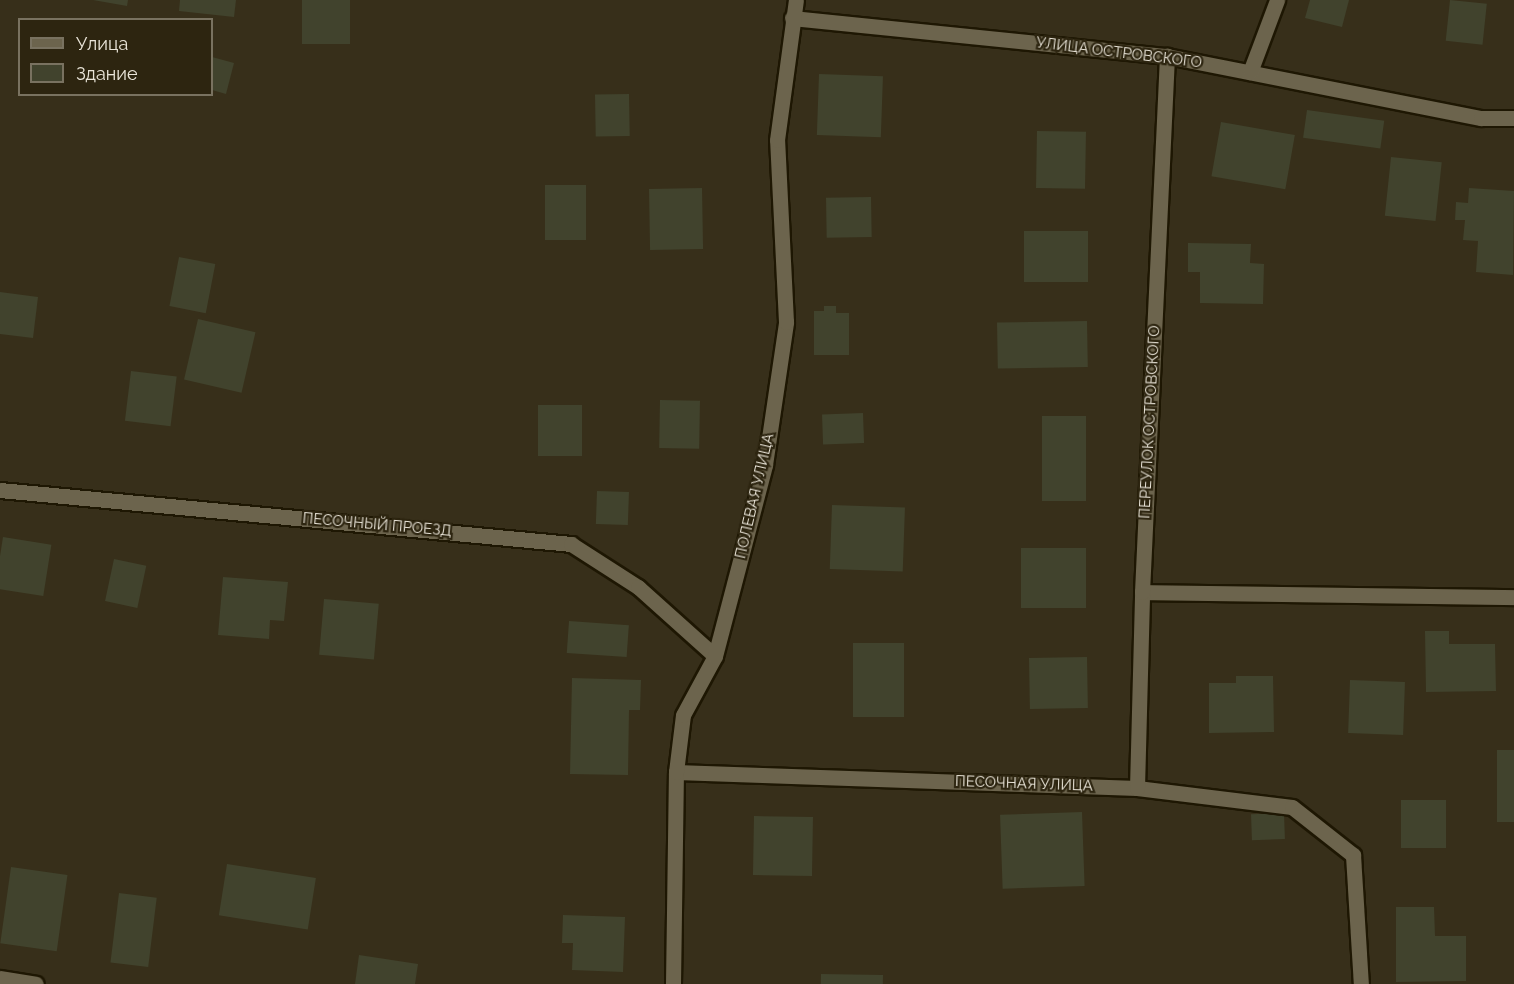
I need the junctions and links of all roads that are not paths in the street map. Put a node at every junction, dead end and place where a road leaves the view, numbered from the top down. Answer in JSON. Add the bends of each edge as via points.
{"nodes":[{"id":1,"x":796,"y":0,"type":"edge"},
{"id":2,"x":1277,"y":0,"type":"edge"},
{"id":3,"x":792,"y":18,"type":"junction"},
{"id":4,"x":1167,"y":56,"type":"junction"},
{"id":5,"x":1250,"y":72,"type":"junction"},
{"id":6,"x":1514,"y":118,"type":"edge"},
{"id":7,"x":0,"y":490,"type":"edge"},
{"id":8,"x":1142,"y":592,"type":"junction"},
{"id":9,"x":1514,"y":597,"type":"edge"},
{"id":10,"x":715,"y":656,"type":"junction"},
{"id":11,"x":676,"y":772,"type":"junction"},
{"id":12,"x":1137,"y":788,"type":"junction"},
{"id":13,"x":0,"y":978,"type":"edge"},
{"id":14,"x":36,"y":984,"type":"edge"},
{"id":15,"x":673,"y":984,"type":"edge"},
{"id":16,"x":1361,"y":984,"type":"edge"}],
"edges":[{"from":1,"to":3,"type":"street","name":"ПОЛЕВАЯ УЛИЦА"},
{"from":2,"to":5,"type":"street"},
{"from":3,"to":4,"type":"street","name":"УЛИЦА ОСТРОВСКОГО"},
{"from":3,"to":10,"type":"street","name":"ПОЛЕВАЯ УЛИЦА","via":[[777,140],[786,322],[765,465]]},
{"from":4,"to":5,"type":"street","name":"УЛИЦА ОСТРОВСКОГО"},
{"from":4,"to":8,"type":"street","name":"ПЕРЕУЛОК ОСТРОВСКОГО"},
{"from":5,"to":6,"type":"street","name":"УЛИЦА ОСТРОВСКОГО","via":[[1481,118]]},
{"from":7,"to":10,"type":"street","name":"ПЕСОЧНЫЙ ПРОЕЗД","via":[[571,544],[638,587]]},
{"from":8,"to":9,"type":"street"},
{"from":8,"to":12,"type":"street","name":"ПЕРЕУЛОК ОСТРОВСКОГО"},
{"from":10,"to":11,"type":"street","name":"ПОЛЕВАЯ УЛИЦА","via":[[683,715]]},
{"from":11,"to":12,"type":"street","name":"ПЕСОЧНАЯ УЛИЦА"},
{"from":11,"to":15,"type":"street","name":"ПОЛЕВАЯ УЛИЦА"},
{"from":12,"to":16,"type":"street","name":"ПЕСОЧНАЯ УЛИЦА","via":[[1292,807],[1353,855]]},
{"from":13,"to":14,"type":"street"}]}
